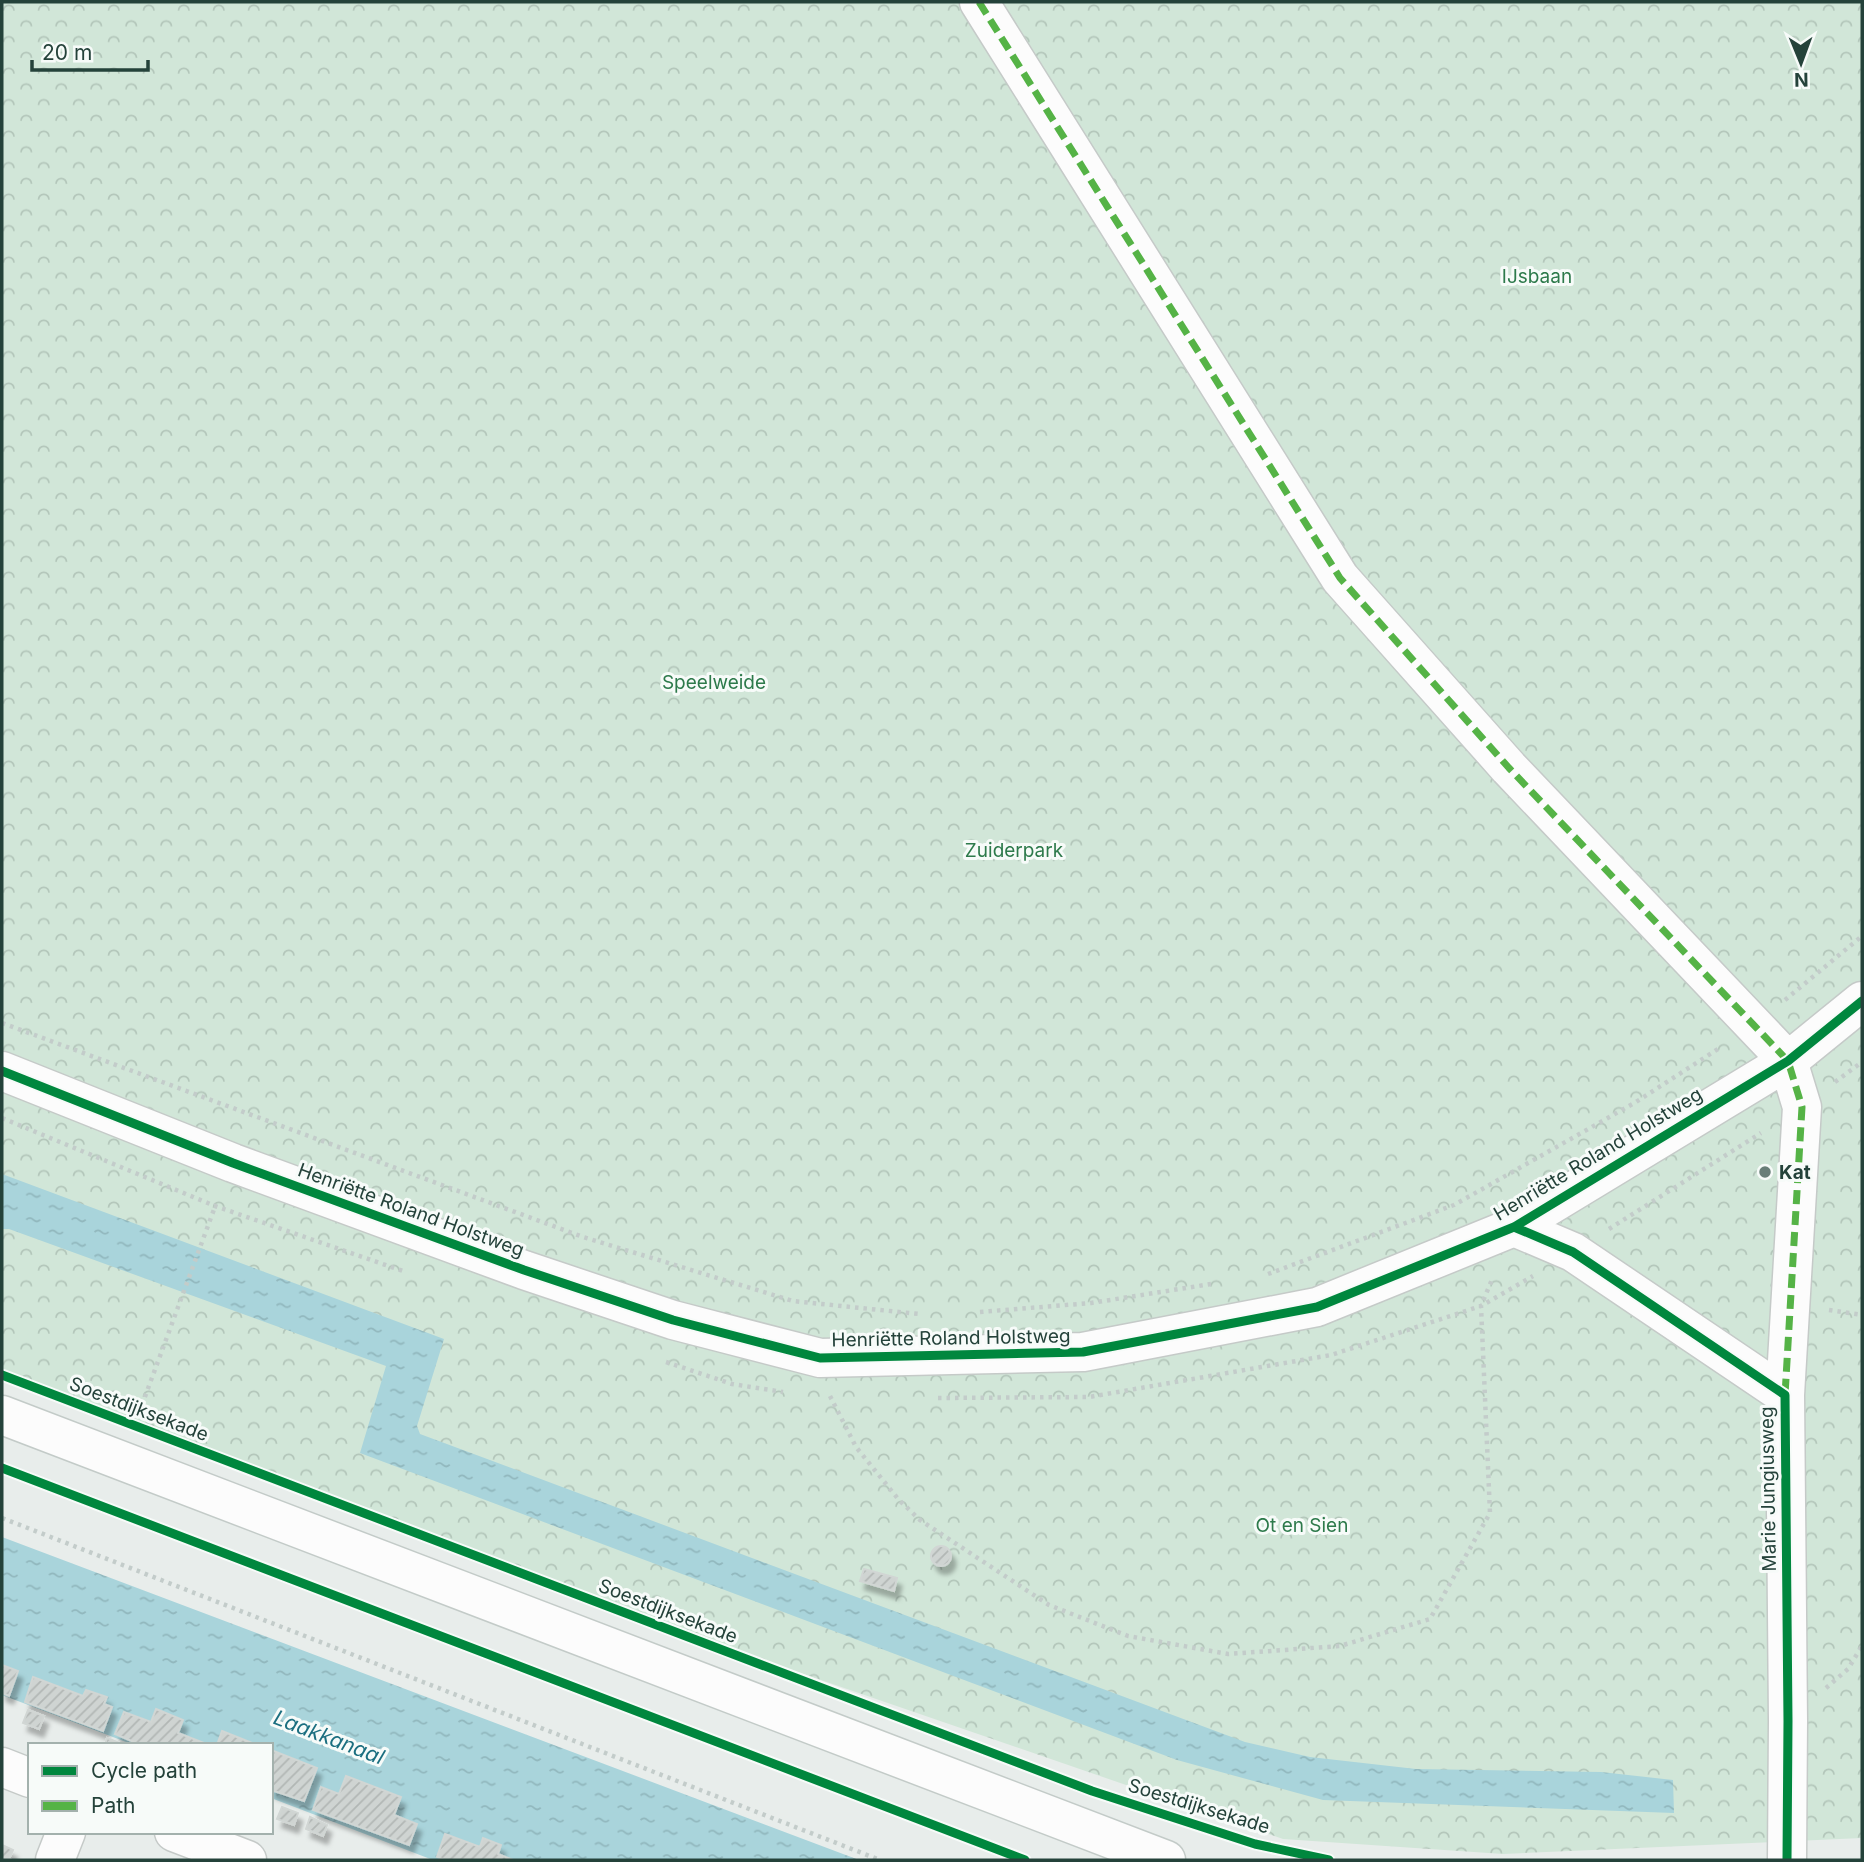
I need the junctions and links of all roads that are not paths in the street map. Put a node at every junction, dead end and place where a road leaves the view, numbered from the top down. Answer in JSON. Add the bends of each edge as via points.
{"nodes":[{"id":1,"x":979,"y":2,"type":"edge"},
{"id":2,"x":1862,"y":1001,"type":"edge"},
{"id":3,"x":1788,"y":1061,"type":"junction"},
{"id":4,"x":2,"y":1071,"type":"edge"},
{"id":5,"x":1514,"y":1227,"type":"junction"},
{"id":6,"x":1785,"y":1395,"type":"junction"},
{"id":7,"x":2,"y":1415,"type":"edge"},
{"id":8,"x":2,"y":1767,"type":"edge"},
{"id":9,"x":28,"y":1777,"type":"edge"},
{"id":10,"x":65,"y":1834,"type":"edge"},
{"id":11,"x":179,"y":1834,"type":"edge"},
{"id":12,"x":55,"y":1860,"type":"edge"},
{"id":13,"x":247,"y":1860,"type":"edge"},
{"id":14,"x":1167,"y":1860,"type":"edge"},
{"id":15,"x":1787,"y":1860,"type":"edge"}],
"edges":[{"from":1,"to":3,"type":"street","via":[[1340,578],[1509,768]]},
{"from":2,"to":3,"type":"street","name":"Henriëtte Roland Holstweg"},
{"from":3,"to":5,"type":"street","name":"Henriëtte Roland Holstweg"},
{"from":3,"to":6,"type":"street","name":"Marie Jungiusweg","via":[[1802,1107]]},
{"from":4,"to":5,"type":"street","name":"Henriëtte Roland Holstweg","via":[[233,1163],[524,1270],[673,1320],[820,1358],[1083,1352],[1317,1307]]},
{"from":5,"to":6,"type":"street","name":"Marie Jungiusweg","via":[[1573,1252]]},
{"from":6,"to":15,"type":"street","name":"Marie Jungiusweg"},
{"from":7,"to":14,"type":"street"},
{"from":8,"to":9,"type":"street"},
{"from":10,"to":12,"type":"street"},
{"from":11,"to":13,"type":"street"}]}
